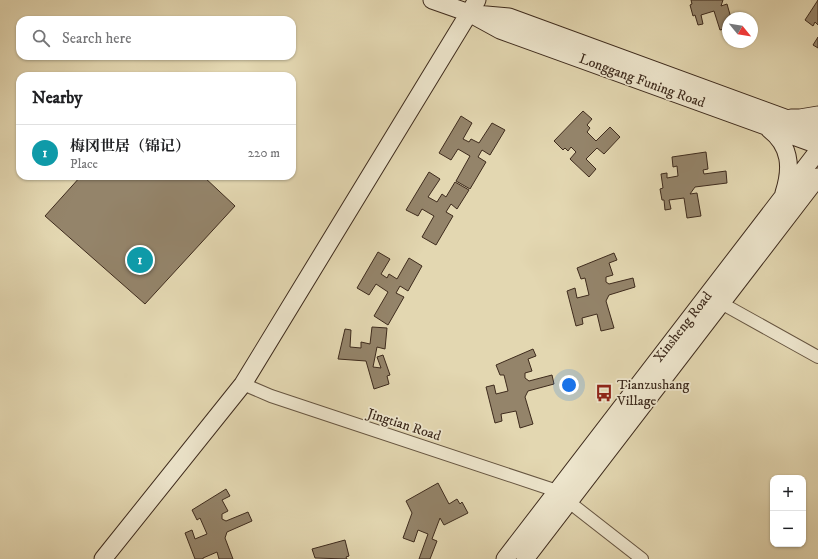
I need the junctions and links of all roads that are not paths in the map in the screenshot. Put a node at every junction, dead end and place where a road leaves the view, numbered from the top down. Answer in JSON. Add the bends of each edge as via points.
{"nodes":[{"id":1,"x":432,"y":0,"type":"edge"},
{"id":2,"x":473,"y":6,"type":"edge"},
{"id":3,"x":818,"y":114,"type":"edge"},
{"id":4,"x":784,"y":118,"type":"junction"},
{"id":5,"x":764,"y":125,"type":"junction"},
{"id":6,"x":818,"y":130,"type":"edge"},
{"id":7,"x":818,"y":145,"type":"edge"},
{"id":8,"x":818,"y":151,"type":"edge"},
{"id":9,"x":818,"y":177,"type":"edge"},
{"id":10,"x":783,"y":197,"type":"junction"},
{"id":11,"x":721,"y":303,"type":"junction"},
{"id":12,"x":818,"y":357,"type":"edge"},
{"id":13,"x":243,"y":384,"type":"junction"},
{"id":14,"x":563,"y":497,"type":"junction"},
{"id":15,"x":103,"y":559,"type":"edge"},
{"id":16,"x":505,"y":559,"type":"edge"},
{"id":17,"x":525,"y":559,"type":"edge"},
{"id":18,"x":642,"y":559,"type":"edge"}],
"edges":[{"from":1,"to":2,"type":"street","name":"Longgang Funing Road"},
{"from":2,"to":4,"type":"street","name":"Longgang Funing Road"},
{"from":2,"to":5,"type":"street","name":"Longgang Funing Road","via":[[500,30]]},
{"from":2,"to":13,"type":"street"},
{"from":3,"to":4,"type":"street"},
{"from":4,"to":6,"type":"street","name":"Longgang Funing Road"},
{"from":5,"to":7,"type":"street","name":"Longgang Funing Road"},
{"from":5,"to":10,"type":"street","via":[[776,135],[788,155],[788,182]]},
{"from":8,"to":10,"type":"street","name":"Xinsheng Road"},
{"from":9,"to":11,"type":"street","name":"Xinsheng Road"},
{"from":10,"to":14,"type":"street","name":"Xinsheng Road"},
{"from":11,"to":12,"type":"street"},
{"from":11,"to":14,"type":"street","name":"Xinsheng Road"},
{"from":13,"to":14,"type":"street","name":"Jingtian Road"},
{"from":13,"to":15,"type":"street"},
{"from":14,"to":16,"type":"street","name":"Xinsheng Road"},
{"from":14,"to":17,"type":"street","name":"Xinsheng Road"},
{"from":14,"to":18,"type":"street","name":"Jingtian Road"}]}
